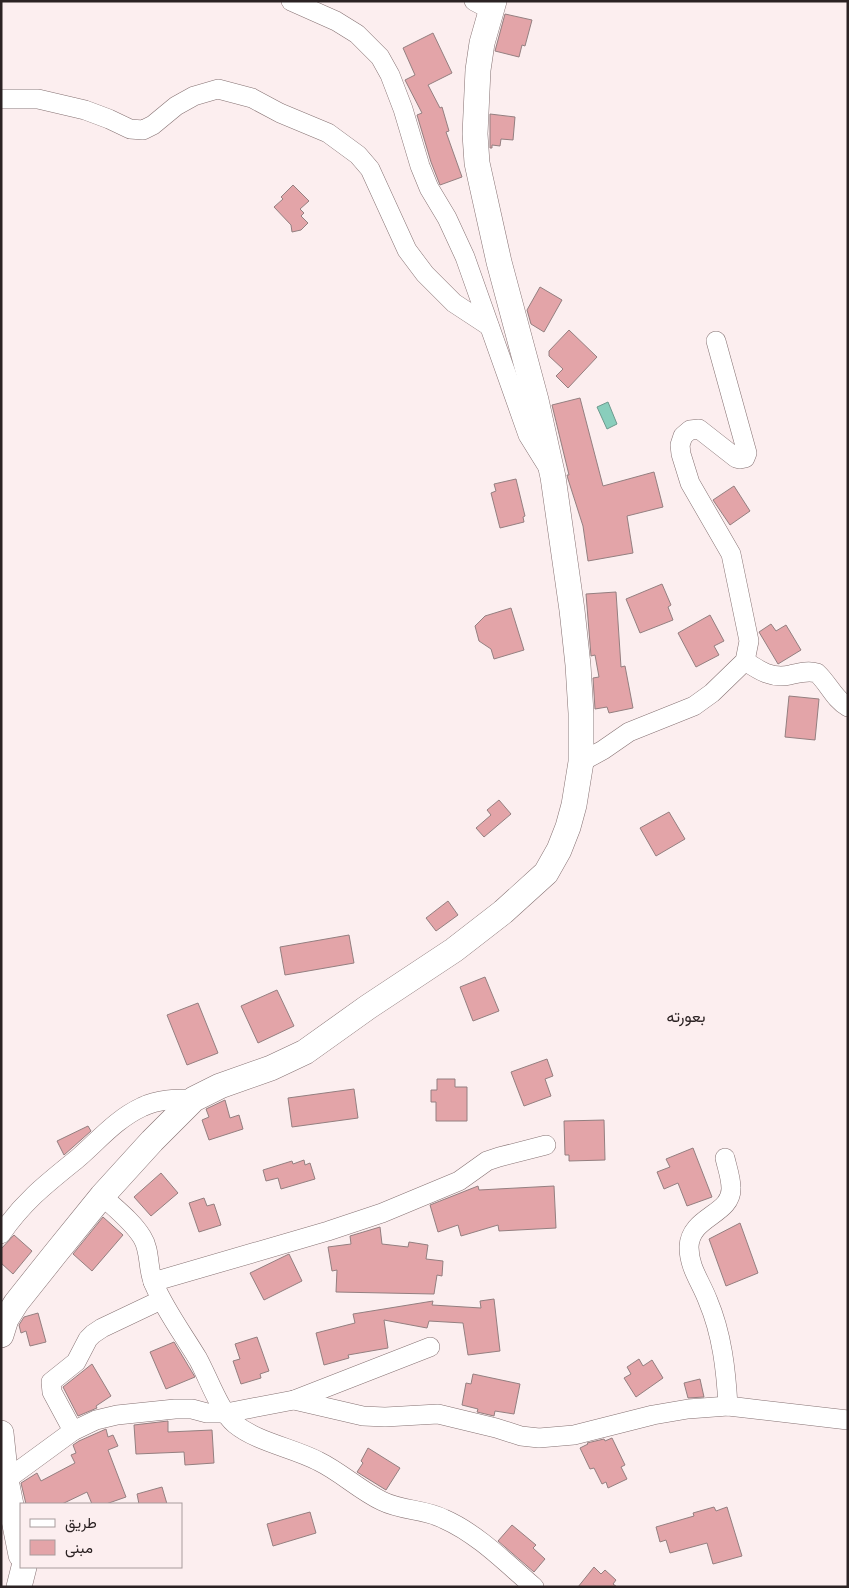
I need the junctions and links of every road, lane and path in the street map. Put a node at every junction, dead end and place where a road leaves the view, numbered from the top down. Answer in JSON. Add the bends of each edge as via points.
{"nodes":[{"id":1,"x":291,"y":1,"type":"edge"},
{"id":2,"x":486,"y":4,"type":"edge"},
{"id":3,"x":1,"y":99,"type":"edge"},
{"id":4,"x":489,"y":326,"type":"junction"},
{"id":5,"x":716,"y":341,"type":"dead end"},
{"id":6,"x":553,"y":477,"type":"junction"},
{"id":7,"x":745,"y":661,"type":"junction"},
{"id":8,"x":848,"y":707,"type":"edge"},
{"id":9,"x":580,"y":762,"type":"junction"},
{"id":10,"x":194,"y":1099,"type":"junction"},
{"id":11,"x":546,"y":1145,"type":"dead end"},
{"id":12,"x":724,"y":1158,"type":"dead end"},
{"id":13,"x":102,"y":1196,"type":"junction"},
{"id":14,"x":1,"y":1234,"type":"edge"},
{"id":15,"x":153,"y":1282,"type":"junction"},
{"id":16,"x":161,"y":1300,"type":"junction"},
{"id":17,"x":1,"y":1335,"type":"edge"},
{"id":18,"x":430,"y":1347,"type":"dead end"},
{"id":19,"x":294,"y":1400,"type":"junction"},
{"id":20,"x":728,"y":1406,"type":"junction"},
{"id":21,"x":226,"y":1413,"type":"junction"},
{"id":22,"x":848,"y":1420,"type":"edge"},
{"id":23,"x":72,"y":1431,"type":"junction"},
{"id":24,"x":1,"y":1433,"type":"edge"},
{"id":25,"x":6,"y":1480,"type":"junction"},
{"id":26,"x":8,"y":1526,"type":"edge"},
{"id":27,"x":20,"y":1553,"type":"edge"},
{"id":28,"x":24,"y":1568,"type":"edge"},
{"id":29,"x":19,"y":1587,"type":"edge"},
{"id":30,"x":534,"y":1587,"type":"edge"}],
"edges":[{"from":1,"to":4,"type":"street","via":[[357,34],[380,58],[396,89],[429,188],[465,257]]},
{"from":2,"to":6,"type":"main road","via":[[478,70],[477,163]]},
{"from":3,"to":4,"type":"street","via":[[38,99],[85,110],[130,129],[143,130],[194,96],[218,89],[252,98],[328,133],[358,155],[370,170],[407,250],[425,274],[454,303]]},
{"from":4,"to":6,"type":"street","via":[[528,435]]},
{"from":5,"to":7,"type":"street","via":[[747,453],[745,458],[736,458],[699,429],[690,430],[682,436],[680,445],[690,483],[731,554],[749,641]]},
{"from":6,"to":9,"type":"main road","via":[[577,656]]},
{"from":7,"to":8,"type":"street","via":[[770,676],[818,673],[834,696]]},
{"from":7,"to":9,"type":"street","via":[[694,706],[629,732]]},
{"from":9,"to":10,"type":"main road","via":[[574,805],[559,850],[546,872],[503,912],[454,950],[305,1052]]},
{"from":10,"to":13,"type":"main road"},
{"from":10,"to":14,"type":"street","via":[[153,1103],[117,1122],[28,1199]]},
{"from":11,"to":15,"type":"street","via":[[487,1161],[459,1180],[382,1213]]},
{"from":12,"to":20,"type":"street","via":[[730,1194],[717,1212],[694,1230],[690,1238],[690,1264],[708,1300],[719,1336],[726,1367]]},
{"from":13,"to":15,"type":"street","via":[[142,1236]]},
{"from":13,"to":17,"type":"main road","via":[[16,1303]]},
{"from":15,"to":16,"type":"street"},
{"from":16,"to":21,"type":"street"},
{"from":16,"to":23,"type":"street","via":[[93,1334],[76,1362],[51,1382],[52,1392]]},
{"from":18,"to":19,"type":"street"},
{"from":19,"to":20,"type":"street","via":[[363,1416],[438,1414],[539,1438],[574,1435],[688,1409]]},
{"from":19,"to":21,"type":"street"},
{"from":20,"to":22,"type":"street"},
{"from":21,"to":23,"type":"street","via":[[192,1410],[117,1415]]},
{"from":21,"to":30,"type":"street","via":[[244,1430],[319,1461],[384,1502],[442,1517],[464,1529]]},
{"from":23,"to":25,"type":"street"},
{"from":24,"to":25,"type":"main road"},
{"from":25,"to":26,"type":"main road"},
{"from":26,"to":27,"type":"main road"},
{"from":28,"to":29,"type":"main road"}]}
